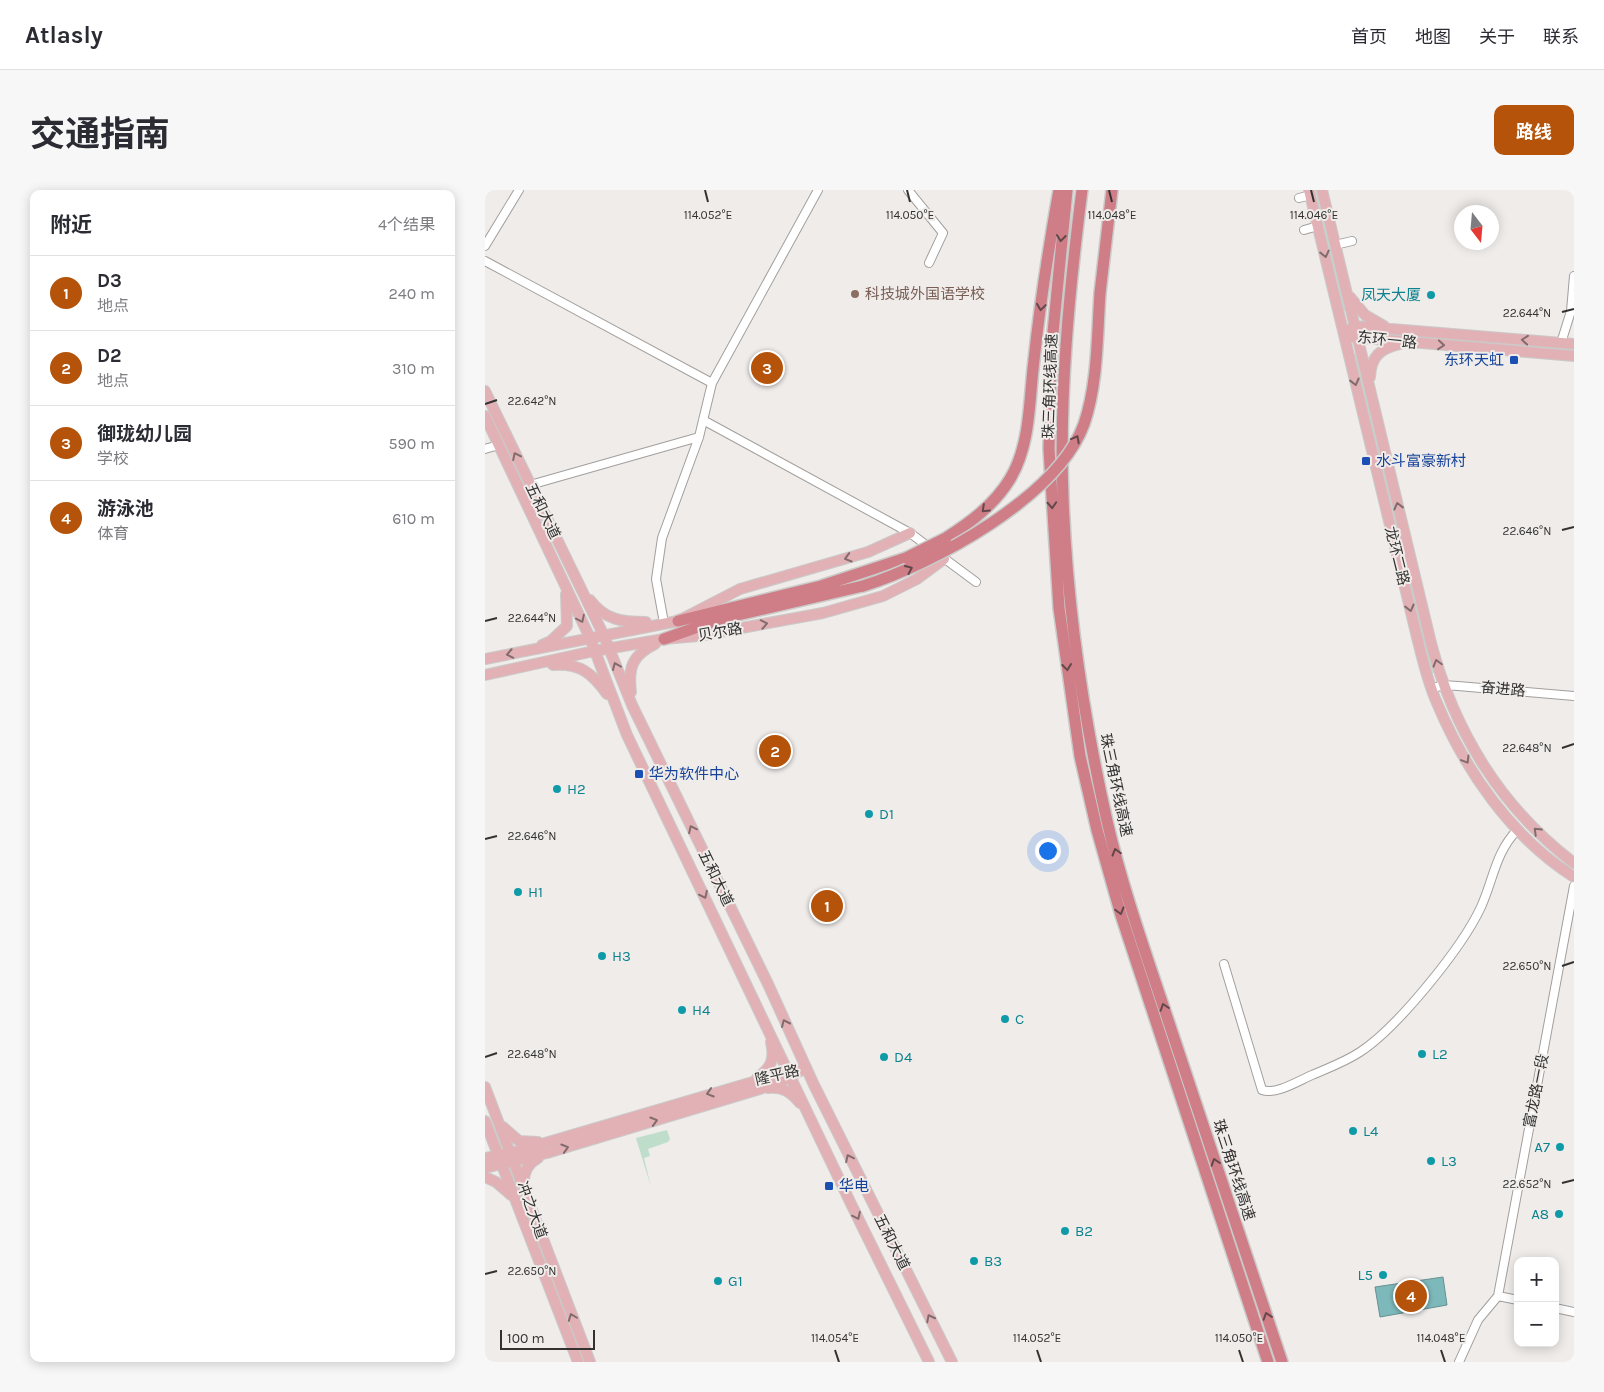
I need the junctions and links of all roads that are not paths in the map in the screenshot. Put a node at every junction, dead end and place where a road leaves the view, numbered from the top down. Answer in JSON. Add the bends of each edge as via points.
{"nodes":[{"id":1,"x":519,"y":190,"type":"edge"},
{"id":2,"x":818,"y":190,"type":"edge"},
{"id":3,"x":908,"y":190,"type":"edge"},
{"id":4,"x":1059,"y":190,"type":"edge"},
{"id":5,"x":1067,"y":190,"type":"edge"},
{"id":6,"x":1082,"y":190,"type":"edge"},
{"id":7,"x":1112,"y":190,"type":"edge"},
{"id":8,"x":1325,"y":190,"type":"edge"},
{"id":9,"x":1310,"y":193,"type":"edge"},
{"id":10,"x":1299,"y":198,"type":"dead end"},
{"id":11,"x":1318,"y":226,"type":"junction"},
{"id":12,"x":1304,"y":230,"type":"dead end"},
{"id":13,"x":1352,"y":241,"type":"dead end"},
{"id":14,"x":1335,"y":245,"type":"junction"},
{"id":15,"x":485,"y":246,"type":"edge"},
{"id":16,"x":485,"y":261,"type":"edge"},
{"id":17,"x":929,"y":263,"type":"dead end"},
{"id":18,"x":1574,"y":276,"type":"edge"},
{"id":19,"x":1345,"y":288,"type":"junction"},
{"id":20,"x":1355,"y":326,"type":"junction"},
{"id":21,"x":1395,"y":329,"type":"junction"},
{"id":22,"x":1344,"y":335,"type":"junction"},
{"id":23,"x":1358,"y":338,"type":"junction"},
{"id":24,"x":1413,"y":342,"type":"junction"},
{"id":25,"x":1561,"y":342,"type":"junction"},
{"id":26,"x":1574,"y":344,"type":"edge"},
{"id":27,"x":1574,"y":356,"type":"edge"},
{"id":28,"x":712,"y":383,"type":"junction"},
{"id":29,"x":1370,"y":390,"type":"junction"},
{"id":30,"x":485,"y":391,"type":"edge"},
{"id":31,"x":485,"y":416,"type":"edge"},
{"id":32,"x":703,"y":420,"type":"junction"},
{"id":33,"x":699,"y":437,"type":"junction"},
{"id":34,"x":499,"y":445,"type":"junction"},
{"id":35,"x":485,"y":449,"type":"edge"},
{"id":36,"x":530,"y":484,"type":"junction"},
{"id":37,"x":910,"y":533,"type":"junction"},
{"id":38,"x":944,"y":559,"type":"junction"},
{"id":39,"x":976,"y":582,"type":"dead end"},
{"id":40,"x":565,"y":586,"type":"junction"},
{"id":41,"x":580,"y":587,"type":"junction"},
{"id":42,"x":678,"y":621,"type":"junction"},
{"id":43,"x":664,"y":623,"type":"junction"},
{"id":44,"x":604,"y":636,"type":"junction"},
{"id":45,"x":590,"y":638,"type":"junction"},
{"id":46,"x":665,"y":639,"type":"junction"},
{"id":47,"x":609,"y":650,"type":"junction"},
{"id":48,"x":528,"y":651,"type":"junction"},
{"id":49,"x":594,"y":651,"type":"junction"},
{"id":50,"x":485,"y":659,"type":"edge"},
{"id":51,"x":527,"y":666,"type":"junction"},
{"id":52,"x":485,"y":675,"type":"edge"},
{"id":53,"x":1444,"y":685,"type":"junction"},
{"id":54,"x":1432,"y":689,"type":"junction"},
{"id":55,"x":1574,"y":696,"type":"edge"},
{"id":56,"x":615,"y":705,"type":"junction"},
{"id":57,"x":632,"y":705,"type":"junction"},
{"id":58,"x":1518,"y":830,"type":"junction"},
{"id":59,"x":1574,"y":863,"type":"edge"},
{"id":60,"x":1574,"y":877,"type":"edge"},
{"id":61,"x":1574,"y":886,"type":"edge"},
{"id":62,"x":1224,"y":964,"type":"dead end"},
{"id":63,"x":769,"y":1032,"type":"junction"},
{"id":64,"x":806,"y":1067,"type":"junction"},
{"id":65,"x":790,"y":1074,"type":"junction"},
{"id":66,"x":758,"y":1084,"type":"junction"},
{"id":67,"x":485,"y":1087,"type":"edge"},
{"id":68,"x":495,"y":1112,"type":"junction"},
{"id":69,"x":811,"y":1116,"type":"junction"},
{"id":70,"x":485,"y":1122,"type":"edge"},
{"id":71,"x":552,"y":1141,"type":"junction"},
{"id":72,"x":485,"y":1146,"type":"edge"},
{"id":73,"x":547,"y":1154,"type":"junction"},
{"id":74,"x":485,"y":1158,"type":"edge"},
{"id":75,"x":499,"y":1158,"type":"junction"},
{"id":76,"x":513,"y":1158,"type":"junction"},
{"id":77,"x":485,"y":1168,"type":"edge"},
{"id":78,"x":485,"y":1177,"type":"edge"},
{"id":79,"x":520,"y":1198,"type":"junction"},
{"id":80,"x":1498,"y":1296,"type":"junction"},
{"id":81,"x":1514,"y":1299,"type":"edge"},
{"id":82,"x":1559,"y":1309,"type":"edge"},
{"id":83,"x":1574,"y":1312,"type":"edge"},
{"id":84,"x":578,"y":1362,"type":"edge"},
{"id":85,"x":590,"y":1362,"type":"edge"},
{"id":86,"x":929,"y":1362,"type":"edge"},
{"id":87,"x":952,"y":1362,"type":"edge"},
{"id":88,"x":1268,"y":1362,"type":"edge"},
{"id":89,"x":1282,"y":1362,"type":"edge"},
{"id":90,"x":1459,"y":1362,"type":"edge"}],
"edges":[{"from":1,"to":15,"type":"street"},
{"from":2,"to":28,"type":"street"},
{"from":3,"to":17,"type":"street","via":[[943,233]]},
{"from":4,"to":42,"type":"highway","one_way":true,"bridge":true,"via":[[1025,439],[1011,478],[996,499],[946,538],[906,558],[821,586]]},
{"from":5,"to":88,"type":"highway","name":"珠三角环线高速","one_way":true,"via":[[1051,352],[1049,449],[1059,608],[1080,756],[1121,915]]},
{"from":89,"to":6,"type":"highway","name":"珠三角环线高速","one_way":true,"via":[[1133,911],[1108,825],[1087,723],[1071,607],[1063,499],[1064,370]]},
{"from":46,"to":7,"type":"highway","one_way":true,"bridge":true,"via":[[701,626],[899,574],[951,548],[1021,500],[1060,464],[1077,438],[1089,406]]},
{"from":8,"to":14,"type":"main road","name":"龙环二路"},
{"from":9,"to":10,"type":"street"},
{"from":9,"to":11,"type":"main road","name":"龙环二路"},
{"from":11,"to":12,"type":"street"},
{"from":11,"to":22,"type":"main road","name":"龙环二路","one_way":true},
{"from":13,"to":14,"type":"street"},
{"from":14,"to":19,"type":"main road","name":"龙环二路"},
{"from":16,"to":28,"type":"street"},
{"from":18,"to":25,"type":"street","via":[[1571,311]]},
{"from":19,"to":20,"type":"main road","name":"龙环二路"},
{"from":19,"to":21,"type":"main road","via":[[1365,315]]},
{"from":20,"to":21,"type":"main road","name":"东环一路"},
{"from":20,"to":22,"type":"main road","name":"东环一路"},
{"from":20,"to":23,"type":"main road","name":"龙环二路"},
{"from":25,"to":21,"type":"main road","name":"东环一路","one_way":true},
{"from":22,"to":23,"type":"main road","name":"东环一路"},
{"from":22,"to":54,"type":"main road","name":"龙环二路","one_way":true},
{"from":23,"to":24,"type":"main road","name":"东环一路"},
{"from":23,"to":29,"type":"main road","name":"龙环二路"},
{"from":24,"to":27,"type":"main road","name":"东环一路","one_way":true},
{"from":24,"to":29,"type":"main road","via":[[1377,353],[1370,368]]},
{"from":25,"to":26,"type":"main road","name":"东环一路"},
{"from":28,"to":32,"type":"street"},
{"from":53,"to":29,"type":"main road","name":"龙环二路","one_way":true},
{"from":36,"to":30,"type":"main road","name":"五和大道","one_way":true},
{"from":31,"to":34,"type":"main road","name":"五和大道"},
{"from":32,"to":33,"type":"street"},
{"from":32,"to":37,"type":"street"},
{"from":33,"to":36,"type":"street"},
{"from":33,"to":43,"type":"street","via":[[663,538],[656,579]]},
{"from":34,"to":35,"type":"street"},
{"from":34,"to":40,"type":"main road","name":"五和大道"},
{"from":36,"to":41,"type":"main road","name":"五和大道"},
{"from":37,"to":38,"type":"street"},
{"from":37,"to":42,"type":"main road","name":"贝尔路","one_way":true,"via":[[868,552],[740,589]]},
{"from":38,"to":39,"type":"street"},
{"from":46,"to":38,"type":"main road","name":"贝尔路","one_way":true,"via":[[823,613],[875,598],[917,579]]},
{"from":40,"to":45,"type":"main road","name":"五和大道","one_way":true},
{"from":40,"to":48,"type":"main road","via":[[567,626],[551,641]]},
{"from":41,"to":43,"type":"main road","via":[[596,608],[616,620]]},
{"from":41,"to":44,"type":"main road","name":"五和大道"},
{"from":42,"to":43,"type":"main road","name":"贝尔路"},
{"from":43,"to":44,"type":"main road","name":"贝尔路"},
{"from":44,"to":45,"type":"main road","name":"贝尔路"},
{"from":44,"to":47,"type":"main road","name":"五和大道"},
{"from":45,"to":48,"type":"main road","name":"贝尔路"},
{"from":45,"to":49,"type":"main road","name":"五和大道"},
{"from":46,"to":47,"type":"main road","name":"贝尔路"},
{"from":46,"to":57,"type":"main road","via":[[634,658],[629,675]]},
{"from":47,"to":49,"type":"main road","name":"贝尔路"},
{"from":57,"to":47,"type":"main road","name":"五和大道","one_way":true},
{"from":48,"to":50,"type":"main road","name":"贝尔路","one_way":true},
{"from":49,"to":51,"type":"main road","name":"贝尔路"},
{"from":49,"to":56,"type":"main road","name":"五和大道"},
{"from":51,"to":52,"type":"main road","name":"贝尔路"},
{"from":51,"to":56,"type":"main road","via":[[561,664],[583,668]]},
{"from":53,"to":54,"type":"street","name":"奋进路"},
{"from":53,"to":55,"type":"street","name":"奋进路"},
{"from":59,"to":53,"type":"main road","name":"龙环二路","one_way":true,"via":[[1524,818],[1485,769],[1463,732]]},
{"from":54,"to":58,"type":"main road","name":"龙环二路","one_way":true,"via":[[1468,765]]},
{"from":56,"to":63,"type":"main road","name":"五和大道","one_way":true},
{"from":64,"to":57,"type":"main road","name":"五和大道","one_way":true},
{"from":58,"to":60,"type":"main road","name":"龙环二路"},
{"from":58,"to":62,"type":"street","via":[[1506,842],[1499,856],[1475,919],[1426,986],[1373,1042],[1361,1052],[1328,1068],[1283,1087],[1262,1090]]},
{"from":61,"to":80,"type":"street","name":"富龙路一段"},
{"from":63,"to":65,"type":"main road","name":"五和大道"},
{"from":63,"to":66,"type":"main road","via":[[772,1063]]},
{"from":64,"to":65,"type":"main road","name":"隆平路"},
{"from":87,"to":64,"type":"main road","name":"五和大道","one_way":true},
{"from":65,"to":66,"type":"main road","name":"隆平路"},
{"from":65,"to":69,"type":"main road","name":"五和大道"},
{"from":66,"to":69,"type":"main road","via":[[787,1090]]},
{"from":66,"to":71,"type":"main road","name":"隆平路","one_way":true},
{"from":73,"to":66,"type":"main road","name":"隆平路","one_way":true},
{"from":67,"to":68,"type":"main road","name":"冲之大道"},
{"from":68,"to":71,"type":"main road","via":[[504,1128],[519,1141]]},
{"from":68,"to":76,"type":"main road","name":"冲之大道"},
{"from":69,"to":86,"type":"main road","name":"五和大道","one_way":true},
{"from":70,"to":72,"type":"main road","via":[[488,1133]]},
{"from":70,"to":75,"type":"main road","name":"冲之大道"},
{"from":71,"to":76,"type":"main road","name":"隆平路"},
{"from":73,"to":76,"type":"main road","name":"隆平路"},
{"from":73,"to":79,"type":"main road","via":[[531,1161]]},
{"from":74,"to":75,"type":"main road","name":"隆平路"},
{"from":75,"to":76,"type":"main road","name":"隆平路"},
{"from":75,"to":77,"type":"main road","name":"隆平路"},
{"from":75,"to":79,"type":"main road","name":"冲之大道"},
{"from":76,"to":79,"type":"main road","name":"冲之大道"},
{"from":78,"to":79,"type":"main road"},
{"from":79,"to":84,"type":"main road","name":"冲之大道"},
{"from":85,"to":79,"type":"main road","name":"冲之大道","one_way":true},
{"from":80,"to":81,"type":"street"},
{"from":80,"to":90,"type":"street","via":[[1478,1320]]},
{"from":82,"to":83,"type":"street"}]}
